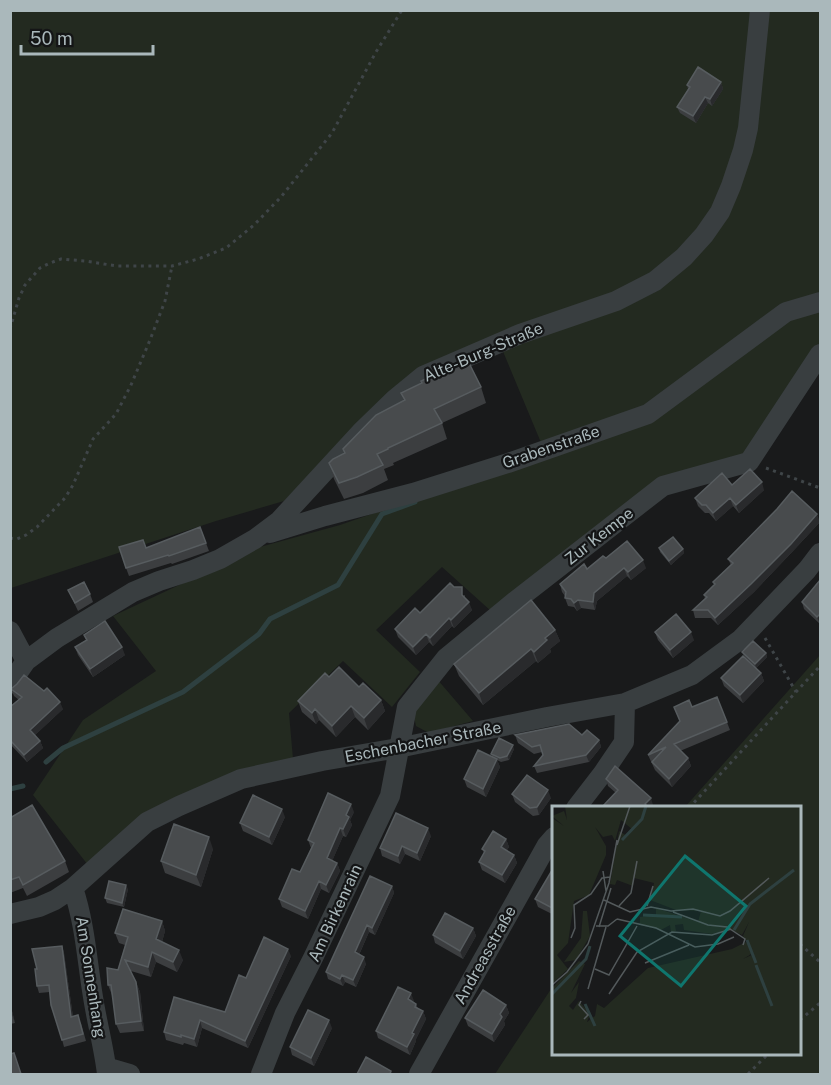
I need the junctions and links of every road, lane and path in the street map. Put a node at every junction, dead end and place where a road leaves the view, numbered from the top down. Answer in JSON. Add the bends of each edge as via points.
{"nodes":[{"id":1,"x":402,"y":10,"type":"edge"},
{"id":2,"x":760,"y":10,"type":"edge"},
{"id":3,"x":172,"y":266,"type":"junction"},
{"id":4,"x":820,"y":302,"type":"edge"},
{"id":5,"x":10,"y":329,"type":"edge"},
{"id":6,"x":820,"y":354,"type":"edge"},
{"id":7,"x":749,"y":462,"type":"junction"},
{"id":8,"x":820,"y":488,"type":"edge"},
{"id":9,"x":10,"y":538,"type":"edge"},
{"id":10,"x":255,"y":539,"type":"junction"},
{"id":11,"x":820,"y":553,"type":"edge"},
{"id":12,"x":756,"y":624,"type":"junction"},
{"id":13,"x":10,"y":631,"type":"edge"},
{"id":14,"x":26,"y":661,"type":"junction"},
{"id":15,"x":820,"y":666,"type":"edge"},
{"id":16,"x":10,"y":684,"type":"edge"},
{"id":17,"x":796,"y":692,"type":"junction"},
{"id":18,"x":625,"y":703,"type":"junction"},
{"id":19,"x":398,"y":748,"type":"junction"},
{"id":20,"x":577,"y":806,"type":"edge"},
{"id":21,"x":690,"y":806,"type":"edge"},
{"id":22,"x":552,"y":839,"type":"edge"},
{"id":23,"x":73,"y":888,"type":"junction"},
{"id":24,"x":10,"y":914,"type":"edge"},
{"id":25,"x":801,"y":945,"type":"edge"},
{"id":26,"x":820,"y":962,"type":"edge"},
{"id":27,"x":820,"y":1003,"type":"edge"},
{"id":28,"x":801,"y":1019,"type":"edge"},
{"id":29,"x":766,"y":1055,"type":"edge"},
{"id":30,"x":106,"y":1071,"type":"edge"},
{"id":31,"x":130,"y":1074,"type":"edge"},
{"id":32,"x":261,"y":1074,"type":"edge"},
{"id":33,"x":419,"y":1074,"type":"edge"},
{"id":34,"x":748,"y":1074,"type":"edge"}],
"edges":[{"from":1,"to":3,"type":"path","via":[[332,133],[281,197],[226,248]]},
{"from":2,"to":10,"type":"street","name":"Alte-Burg-Straße","via":[[743,150],[720,212],[684,257],[655,281],[616,300],[520,334],[423,376],[361,432],[279,521]]},
{"from":3,"to":5,"type":"path","via":[[117,266],[61,259],[50,263],[25,285]]},
{"from":3,"to":9,"type":"path","via":[[162,310],[116,414],[93,439],[65,498],[37,527],[17,539]]},
{"from":4,"to":10,"type":"street","name":"Grabenstraße","via":[[786,312],[648,414],[508,463]]},
{"from":6,"to":7,"type":"street"},
{"from":7,"to":8,"type":"path"},
{"from":7,"to":19,"type":"street","name":"Zur Kempe","via":[[663,486],[514,602],[446,658],[406,707]]},
{"from":10,"to":14,"type":"street","name":"Alte-Burg-Straße","via":[[220,559],[133,592]]},
{"from":11,"to":12,"type":"street","name":"Eschenbacher Straße"},
{"from":12,"to":17,"type":"path"},
{"from":12,"to":18,"type":"street","name":"Eschenbacher Straße","via":[[692,675]]},
{"from":13,"to":14,"type":"street"},
{"from":14,"to":16,"type":"street","name":"Alte-Burg-Straße"},
{"from":15,"to":17,"type":"path"},
{"from":17,"to":21,"type":"path"},
{"from":18,"to":19,"type":"street","name":"Eschenbacher Straße"},
{"from":18,"to":20,"type":"street","via":[[624,742]]},
{"from":19,"to":23,"type":"street","name":"Eschenbacher Straße","via":[[241,779],[147,822]]},
{"from":19,"to":32,"type":"street","name":"Am Birkenrain","via":[[390,796],[285,1013]]},
{"from":22,"to":33,"type":"street","name":"Andreasstraße"},
{"from":23,"to":24,"type":"street","name":"Eschenbacher Straße","via":[[39,907]]},
{"from":23,"to":30,"type":"street","name":"Am Sonnenhang","via":[[85,935]]},
{"from":25,"to":26,"type":"path"},
{"from":27,"to":28,"type":"path"},
{"from":29,"to":34,"type":"path"},
{"from":30,"to":31,"type":"street","name":"Am Sonnenhang"}]}
